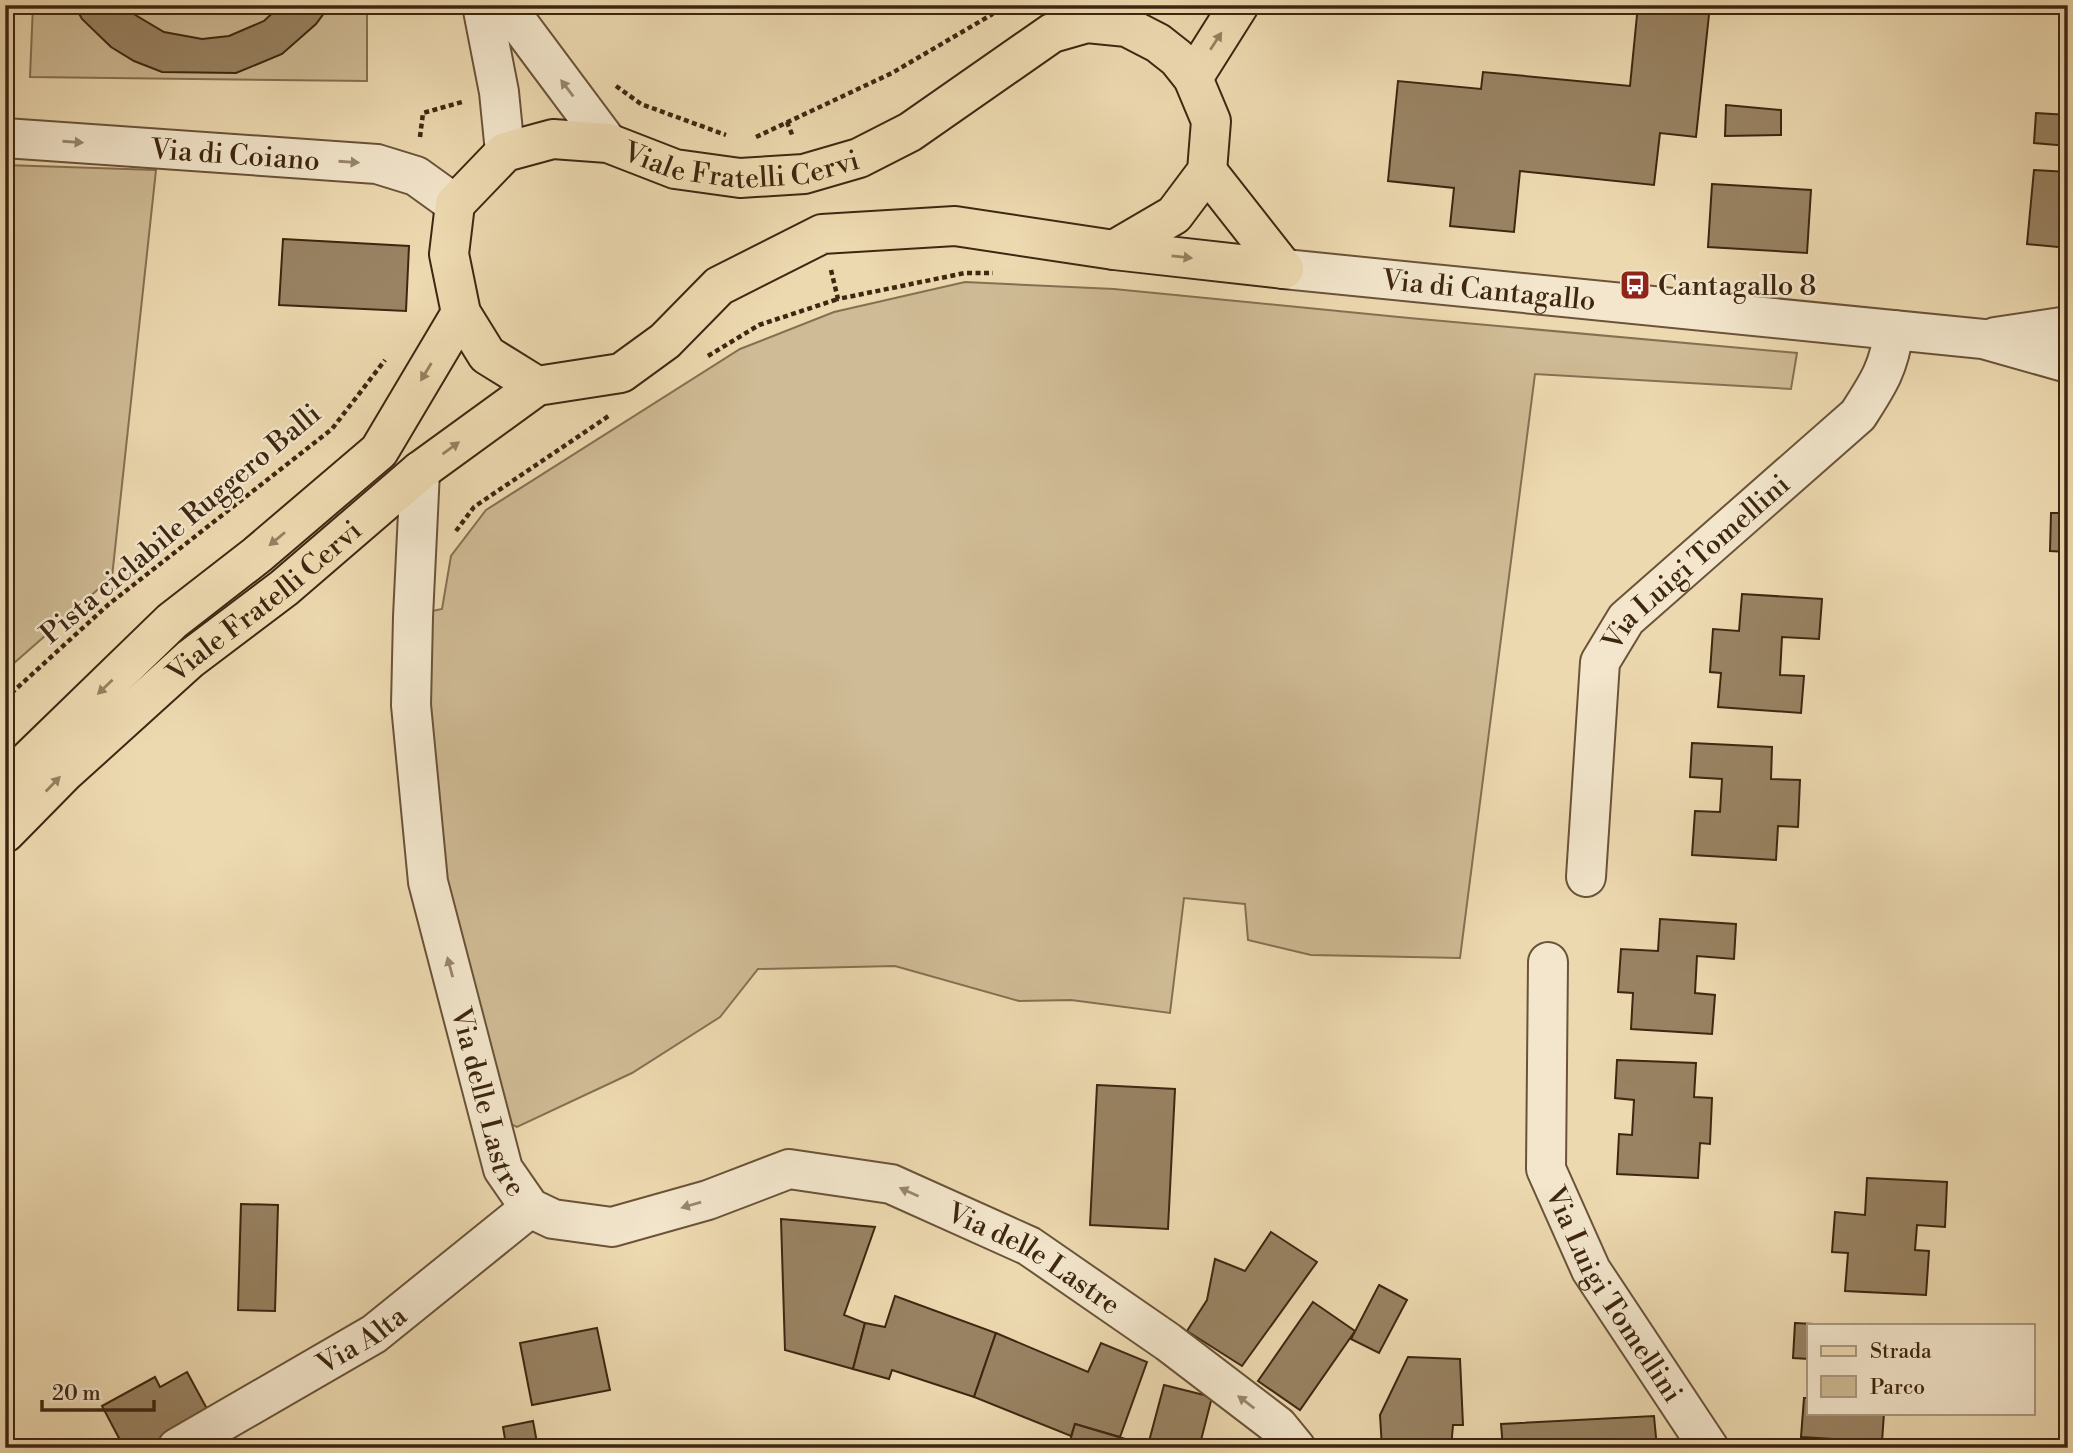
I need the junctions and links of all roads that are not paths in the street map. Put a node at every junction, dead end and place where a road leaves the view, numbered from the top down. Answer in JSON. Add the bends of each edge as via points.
{"nodes":[{"id":1,"x":482,"y":5,"type":"edge"},
{"id":2,"x":505,"y":5,"type":"edge"},
{"id":3,"x":1239,"y":5,"type":"edge"},
{"id":4,"x":1140,"y":16,"type":"edge"},
{"id":5,"x":1193,"y":78,"type":"junction"},
{"id":6,"x":5,"y":138,"type":"edge"},
{"id":7,"x":608,"y":143,"type":"junction"},
{"id":8,"x":505,"y":152,"type":"junction"},
{"id":9,"x":1207,"y":170,"type":"junction"},
{"id":10,"x":454,"y":204,"type":"junction"},
{"id":11,"x":1114,"y":250,"type":"junction"},
{"id":12,"x":1284,"y":269,"type":"junction"},
{"id":13,"x":461,"y":313,"type":"junction"},
{"id":14,"x":2068,"y":326,"type":"edge"},
{"id":15,"x":1894,"y":330,"type":"junction"},
{"id":16,"x":1983,"y":339,"type":"junction"},
{"id":17,"x":2068,"y":363,"type":"edge"},
{"id":18,"x":537,"y":386,"type":"junction"},
{"id":19,"x":420,"y":471,"type":"junction"},
{"id":20,"x":5,"y":783,"type":"edge"},
{"id":21,"x":5,"y":833,"type":"edge"},
{"id":22,"x":1586,"y":877,"type":"dead end"},
{"id":23,"x":1548,"y":962,"type":"dead end"},
{"id":24,"x":530,"y":1208,"type":"junction"},
{"id":25,"x":177,"y":1448,"type":"edge"},
{"id":26,"x":1296,"y":1448,"type":"edge"},
{"id":27,"x":1709,"y":1448,"type":"edge"}],
"edges":[{"from":1,"to":8,"type":"street"},
{"from":7,"to":2,"type":"street","one_way":true},
{"from":5,"to":3,"type":"main road","one_way":true},
{"from":4,"to":5,"type":"main road","name":"Viale Fratelli Cervi","via":[[1158,43]]},
{"from":4,"to":7,"type":"main road","name":"Viale Fratelli Cervi","via":[[1052,33],[910,132],[859,158],[804,174],[740,178],[675,169]]},
{"from":5,"to":9,"type":"main road","name":"Viale Fratelli Cervi","via":[[1211,121]]},
{"from":6,"to":10,"type":"street","name":"Via di Coiano","one_way":true,"via":[[377,164],[416,176]]},
{"from":7,"to":8,"type":"main road","name":"Viale Fratelli Cervi","via":[[553,139]]},
{"from":8,"to":10,"type":"main road"},
{"from":9,"to":11,"type":"main road","via":[[1174,215]]},
{"from":9,"to":12,"type":"main road"},
{"from":10,"to":13,"type":"main road","via":[[449,254]]},
{"from":11,"to":12,"type":"main road","name":"Viale Fratelli Cervi","one_way":true},
{"from":11,"to":18,"type":"main road","name":"Viale Fratelli Cervi","via":[[955,226],[822,234],[719,286],[665,341],[621,373]]},
{"from":12,"to":15,"type":"street","name":"Via di Cantagallo"},
{"from":13,"to":18,"type":"main road","via":[[487,355]]},
{"from":13,"to":20,"type":"main road","name":"Viale Fratelli Cervi","one_way":true,"via":[[379,451],[173,621]]},
{"from":14,"to":16,"type":"street"},
{"from":15,"to":16,"type":"street","name":"Via di Cantagallo"},
{"from":15,"to":22,"type":"street","name":"Via Luigi Tomellini","via":[[1891,355],[1881,379],[1858,415],[1626,619],[1600,662]]},
{"from":16,"to":17,"type":"street","name":"Via di Cantagallo"},
{"from":19,"to":18,"type":"main road","name":"Viale Fratelli Cervi","one_way":true},
{"from":21,"to":19,"type":"main road","name":"Viale Fratelli Cervi","one_way":true,"via":[[190,659],[284,588]]},
{"from":24,"to":19,"type":"street","name":"Via delle Lastre","one_way":true,"via":[[503,1169],[428,882],[411,705]]},
{"from":23,"to":27,"type":"street","name":"Via Luigi Tomellini","via":[[1546,1169],[1591,1270]]},
{"from":24,"to":25,"type":"street","name":"Via Alta","via":[[374,1334]]},
{"from":26,"to":24,"type":"street","name":"Via delle Lastre","one_way":true,"via":[[1278,1426],[1168,1342],[1029,1246],[891,1184],[789,1169],[708,1200],[612,1227],[553,1219]]}]}
